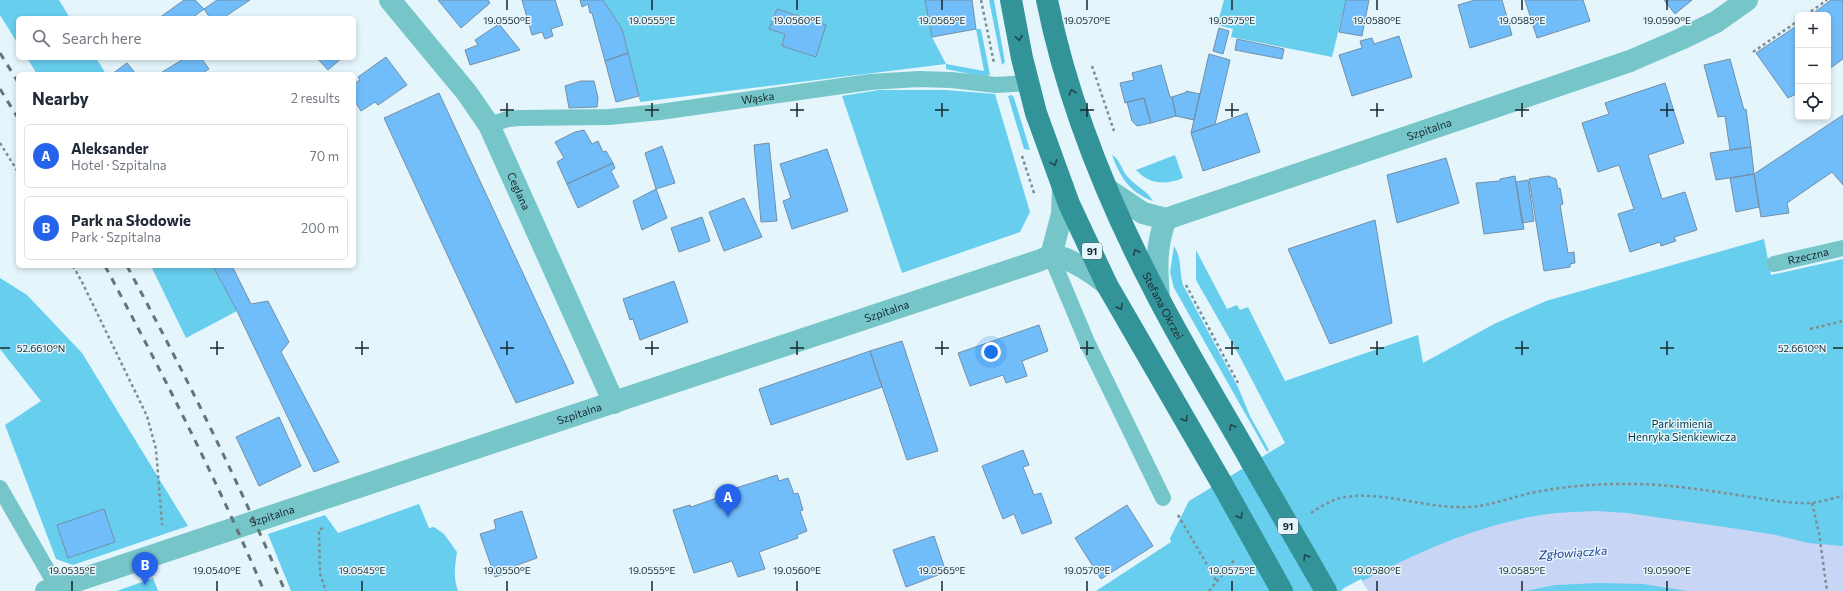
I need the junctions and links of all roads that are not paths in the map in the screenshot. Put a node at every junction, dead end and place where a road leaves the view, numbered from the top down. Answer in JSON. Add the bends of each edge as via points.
{"nodes":[{"id":1,"x":390,"y":0,"type":"edge"},
{"id":2,"x":1011,"y":0,"type":"edge"},
{"id":3,"x":1047,"y":0,"type":"edge"},
{"id":4,"x":1746,"y":0,"type":"edge"},
{"id":5,"x":1028,"y":83,"type":"junction"},
{"id":6,"x":489,"y":125,"type":"junction"},
{"id":7,"x":1063,"y":187,"type":"junction"},
{"id":8,"x":1107,"y":189,"type":"junction"},
{"id":9,"x":1166,"y":219,"type":"junction"},
{"id":10,"x":1843,"y":248,"type":"edge"},
{"id":11,"x":1051,"y":256,"type":"junction"},
{"id":12,"x":1774,"y":264,"type":"dead end"},
{"id":13,"x":1107,"y":285,"type":"junction"},
{"id":14,"x":1159,"y":299,"type":"junction"},
{"id":15,"x":614,"y":402,"type":"junction"},
{"id":16,"x":0,"y":488,"type":"edge"},
{"id":17,"x":1163,"y":498,"type":"dead end"},
{"id":18,"x":52,"y":589,"type":"edge"},
{"id":19,"x":1282,"y":591,"type":"edge"},
{"id":20,"x":1326,"y":591,"type":"edge"}],
"edges":[{"from":1,"to":6,"type":"street","name":"Ceglana","via":[[467,93]]},
{"from":2,"to":5,"type":"main road","number":"91","one_way":true},
{"from":8,"to":3,"type":"main road","name":"Stefana Okrzei","number":"91","one_way":true,"via":[[1070,87]]},
{"from":4,"to":9,"type":"street","name":"Szpitalna","via":[[1716,22],[1630,61]]},
{"from":5,"to":6,"type":"lane","name":"Wąska","via":[[996,85],[919,79],[870,82],[660,112],[609,117],[519,118]]},
{"from":5,"to":7,"type":"main road","number":"91","one_way":true},
{"from":6,"to":15,"type":"street","name":"Ceglana"},
{"from":7,"to":11,"type":"street","via":[[1062,214]]},
{"from":7,"to":13,"type":"main road","number":"91"},
{"from":8,"to":9,"type":"street","via":[[1143,213]]},
{"from":14,"to":8,"type":"main road","name":"Stefana Okrzei","number":"91","one_way":true},
{"from":9,"to":14,"type":"street","via":[[1158,246]]},
{"from":10,"to":12,"type":"lane","name":"Rzeczna"},
{"from":11,"to":13,"type":"street","via":[[1082,267]]},
{"from":11,"to":15,"type":"street","name":"Szpitalna"},
{"from":11,"to":17,"type":"lane","via":[[1087,342]]},
{"from":13,"to":19,"type":"main road","number":"91","one_way":true,"bridge":true},
{"from":20,"to":14,"type":"main road","name":"Stefana Okrzei","number":"91","one_way":true,"bridge":true},
{"from":15,"to":18,"type":"street","name":"Szpitalna"},
{"from":16,"to":18,"type":"lane"}]}
